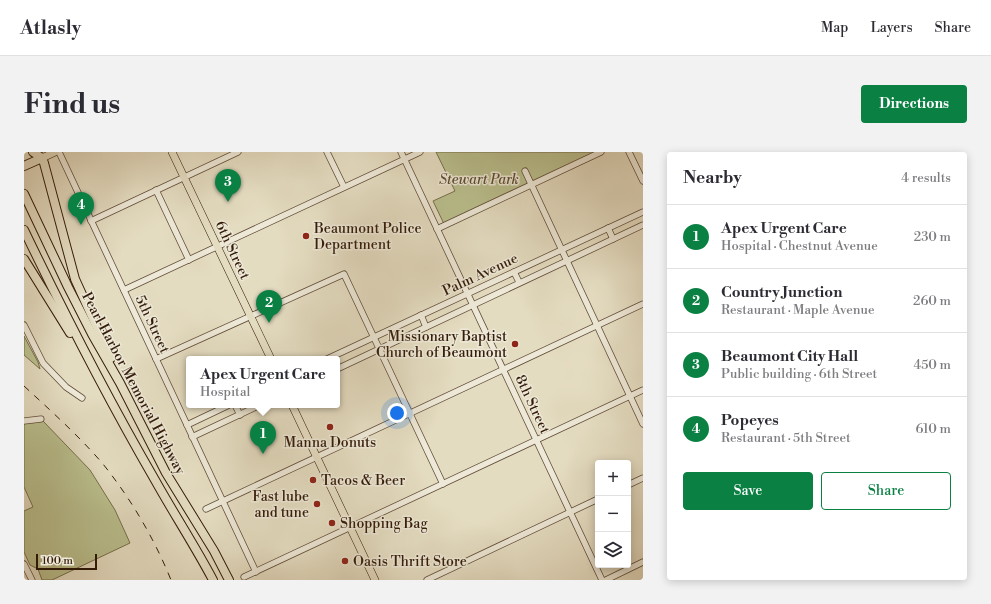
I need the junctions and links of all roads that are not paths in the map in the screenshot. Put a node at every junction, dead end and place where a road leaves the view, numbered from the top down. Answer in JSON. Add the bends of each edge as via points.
{"nodes":[{"id":1,"x":33,"y":152,"type":"edge"},
{"id":2,"x":55,"y":152,"type":"edge"},
{"id":3,"x":59,"y":152,"type":"edge"},
{"id":4,"x":172,"y":152,"type":"edge"},
{"id":5,"x":238,"y":152,"type":"edge"},
{"id":6,"x":327,"y":152,"type":"edge"},
{"id":7,"x":401,"y":152,"type":"edge"},
{"id":8,"x":420,"y":152,"type":"edge"},
{"id":9,"x":601,"y":152,"type":"edge"},
{"id":10,"x":629,"y":152,"type":"edge"},
{"id":11,"x":42,"y":158,"type":"junction"},
{"id":12,"x":404,"y":159,"type":"junction"},
{"id":13,"x":25,"y":166,"type":"edge"},
{"id":14,"x":524,"y":171,"type":"dead end"},
{"id":15,"x":184,"y":177,"type":"junction"},
{"id":16,"x":643,"y":181,"type":"edge"},
{"id":17,"x":531,"y":185,"type":"junction"},
{"id":18,"x":344,"y":187,"type":"junction"},
{"id":19,"x":156,"y":190,"type":"junction"},
{"id":20,"x":24,"y":194,"type":"edge"},
{"id":21,"x":643,"y":212,"type":"edge"},
{"id":22,"x":91,"y":221,"type":"junction"},
{"id":23,"x":643,"y":225,"type":"edge"},
{"id":24,"x":608,"y":228,"type":"junction"},
{"id":25,"x":437,"y":229,"type":"junction"},
{"id":26,"x":24,"y":230,"type":"edge"},
{"id":27,"x":613,"y":239,"type":"junction"},
{"id":28,"x":218,"y":247,"type":"junction"},
{"id":29,"x":561,"y":250,"type":"junction"},
{"id":30,"x":24,"y":259,"type":"edge"},
{"id":31,"x":189,"y":260,"type":"junction"},
{"id":32,"x":566,"y":260,"type":"junction"},
{"id":33,"x":514,"y":272,"type":"junction"},
{"id":34,"x":519,"y":282,"type":"junction"},
{"id":35,"x":124,"y":290,"type":"junction"},
{"id":36,"x":468,"y":293,"type":"junction"},
{"id":37,"x":473,"y":304,"type":"junction"},
{"id":38,"x":643,"y":304,"type":"edge"},
{"id":39,"x":421,"y":315,"type":"junction"},
{"id":40,"x":250,"y":316,"type":"junction"},
{"id":41,"x":24,"y":324,"type":"edge"},
{"id":42,"x":597,"y":325,"type":"junction"},
{"id":43,"x":426,"y":326,"type":"junction"},
{"id":44,"x":374,"y":337,"type":"junction"},
{"id":45,"x":379,"y":349,"type":"junction"},
{"id":46,"x":270,"y":356,"type":"edge"},
{"id":47,"x":333,"y":356,"type":"edge"},
{"id":48,"x":156,"y":359,"type":"junction"},
{"id":49,"x":340,"y":368,"type":"edge"},
{"id":50,"x":503,"y":369,"type":"junction"},
{"id":51,"x":96,"y":374,"type":"junction"},
{"id":52,"x":120,"y":383,"type":"junction"},
{"id":53,"x":643,"y":390,"type":"edge"},
{"id":54,"x":630,"y":396,"type":"junction"},
{"id":55,"x":82,"y":398,"type":"dead end"},
{"id":56,"x":223,"y":408,"type":"edge"},
{"id":57,"x":236,"y":408,"type":"edge"},
{"id":58,"x":254,"y":408,"type":"edge"},
{"id":59,"x":293,"y":408,"type":"edge"},
{"id":60,"x":409,"y":413,"type":"junction"},
{"id":61,"x":240,"y":415,"type":"junction"},
{"id":62,"x":41,"y":419,"type":"dead end"},
{"id":63,"x":24,"y":420,"type":"edge"},
{"id":64,"x":643,"y":424,"type":"edge"},
{"id":65,"x":187,"y":425,"type":"junction"},
{"id":66,"x":192,"y":437,"type":"junction"},
{"id":67,"x":537,"y":440,"type":"junction"},
{"id":68,"x":317,"y":457,"type":"junction"},
{"id":69,"x":643,"y":478,"type":"edge"},
{"id":70,"x":443,"y":484,"type":"junction"},
{"id":71,"x":631,"y":484,"type":"edge"},
{"id":72,"x":595,"y":500,"type":"edge"},
{"id":73,"x":222,"y":501,"type":"junction"},
{"id":74,"x":206,"y":509,"type":"dead end"},
{"id":75,"x":571,"y":512,"type":"junction"},
{"id":76,"x":350,"y":528,"type":"junction"},
{"id":77,"x":643,"y":562,"type":"edge"},
{"id":78,"x":24,"y":564,"type":"edge"},
{"id":79,"x":256,"y":572,"type":"junction"},
{"id":80,"x":244,"y":578,"type":"dead end"},
{"id":81,"x":32,"y":580,"type":"edge"},
{"id":82,"x":213,"y":580,"type":"edge"},
{"id":83,"x":229,"y":580,"type":"edge"},
{"id":84,"x":375,"y":580,"type":"edge"},
{"id":85,"x":426,"y":580,"type":"edge"},
{"id":86,"x":602,"y":580,"type":"edge"},
{"id":87,"x":606,"y":580,"type":"edge"}],
"edges":[{"from":1,"to":11,"type":"highway"},
{"from":2,"to":11,"type":"main road"},
{"from":3,"to":22,"type":"street","name":"5th Street"},
{"from":4,"to":15,"type":"main road","name":"6th Street"},
{"from":5,"to":15,"type":"street"},
{"from":6,"to":18,"type":"street"},
{"from":7,"to":12,"type":"street","name":"8th Street"},
{"from":8,"to":12,"type":"street"},
{"from":9,"to":17,"type":"street"},
{"from":10,"to":16,"type":"street"},
{"from":11,"to":13,"type":"highway"},
{"from":11,"to":52,"type":"highway","via":[[76,279]]},
{"from":12,"to":18,"type":"street"},
{"from":12,"to":25,"type":"street","name":"8th Street"},
{"from":14,"to":17,"type":"street"},
{"from":15,"to":19,"type":"street"},
{"from":15,"to":28,"type":"main road","name":"6th Street"},
{"from":17,"to":25,"type":"street"},
{"from":17,"to":29,"type":"street"},
{"from":18,"to":28,"type":"street"},
{"from":19,"to":22,"type":"street"},
{"from":19,"to":31,"type":"street"},
{"from":20,"to":52,"type":"highway","name":"Pearl Harbor Memorial Highway","via":[[68,287]]},
{"from":21,"to":24,"type":"street","name":"Palm Avenue"},
{"from":22,"to":35,"type":"street","name":"5th Street"},
{"from":23,"to":27,"type":"street","name":"Palm Avenue"},
{"from":24,"to":27,"type":"street"},
{"from":24,"to":29,"type":"street","name":"Palm Avenue"},
{"from":25,"to":36,"type":"street","name":"8th Street"},
{"from":26,"to":51,"type":"highway","name":"Pearl Harbor Memorial Highway"},
{"from":27,"to":32,"type":"street","name":"Palm Avenue"},
{"from":28,"to":31,"type":"street"},
{"from":28,"to":40,"type":"main road","name":"6th Street"},
{"from":29,"to":32,"type":"street"},
{"from":29,"to":33,"type":"street","name":"Palm Avenue"},
{"from":30,"to":51,"type":"highway"},
{"from":31,"to":35,"type":"street"},
{"from":32,"to":34,"type":"street","name":"Palm Avenue"},
{"from":32,"to":42,"type":"street"},
{"from":33,"to":34,"type":"street"},
{"from":33,"to":36,"type":"street","name":"Palm Avenue"},
{"from":34,"to":37,"type":"street","name":"Palm Avenue"},
{"from":35,"to":48,"type":"street","name":"5th Street"},
{"from":36,"to":37,"type":"street","name":"8th Street"},
{"from":36,"to":39,"type":"street","name":"Palm Avenue"},
{"from":37,"to":43,"type":"street","name":"Palm Avenue"},
{"from":37,"to":50,"type":"street","name":"8th Street"},
{"from":38,"to":42,"type":"street"},
{"from":39,"to":43,"type":"street"},
{"from":39,"to":44,"type":"street","name":"Palm Avenue"},
{"from":40,"to":44,"type":"street","via":[[344,274]]},
{"from":40,"to":46,"type":"main road","name":"6th Street"},
{"from":40,"to":48,"type":"street"},
{"from":41,"to":55,"type":"street","via":[[43,363],[66,387]]},
{"from":42,"to":50,"type":"street"},
{"from":42,"to":54,"type":"street"},
{"from":43,"to":45,"type":"street","name":"Palm Avenue"},
{"from":44,"to":45,"type":"street"},
{"from":44,"to":47,"type":"street","name":"Palm Avenue"},
{"from":45,"to":49,"type":"street","name":"Palm Avenue"},
{"from":45,"to":60,"type":"street"},
{"from":48,"to":65,"type":"street","name":"5th Street"},
{"from":50,"to":60,"type":"street"},
{"from":50,"to":67,"type":"street","name":"8th Street"},
{"from":51,"to":82,"type":"highway","name":"Pearl Harbor Memorial Highway"},
{"from":52,"to":83,"type":"highway","name":"Pearl Harbor Memorial Highway","via":[[166,473]]},
{"from":53,"to":54,"type":"street"},
{"from":54,"to":64,"type":"street"},
{"from":54,"to":67,"type":"street"},
{"from":56,"to":65,"type":"street"},
{"from":57,"to":61,"type":"street"},
{"from":58,"to":61,"type":"street"},
{"from":59,"to":68,"type":"main road"},
{"from":60,"to":68,"type":"street"},
{"from":60,"to":70,"type":"street"},
{"from":61,"to":66,"type":"street"},
{"from":62,"to":63,"type":"street"},
{"from":65,"to":66,"type":"street","name":"5th Street"},
{"from":66,"to":73,"type":"street","name":"5th Street"},
{"from":67,"to":70,"type":"street"},
{"from":67,"to":75,"type":"street","name":"8th Street"},
{"from":68,"to":73,"type":"street"},
{"from":68,"to":76,"type":"main road"},
{"from":69,"to":71,"type":"street"},
{"from":70,"to":76,"type":"street"},
{"from":72,"to":75,"type":"street"},
{"from":73,"to":74,"type":"street"},
{"from":73,"to":79,"type":"street","name":"5th Street"},
{"from":75,"to":85,"type":"street"},
{"from":75,"to":86,"type":"street","name":"8th Street"},
{"from":76,"to":79,"type":"street"},
{"from":76,"to":84,"type":"main road"},
{"from":77,"to":87,"type":"street"},
{"from":78,"to":81,"type":"street"},
{"from":79,"to":80,"type":"street"}]}
